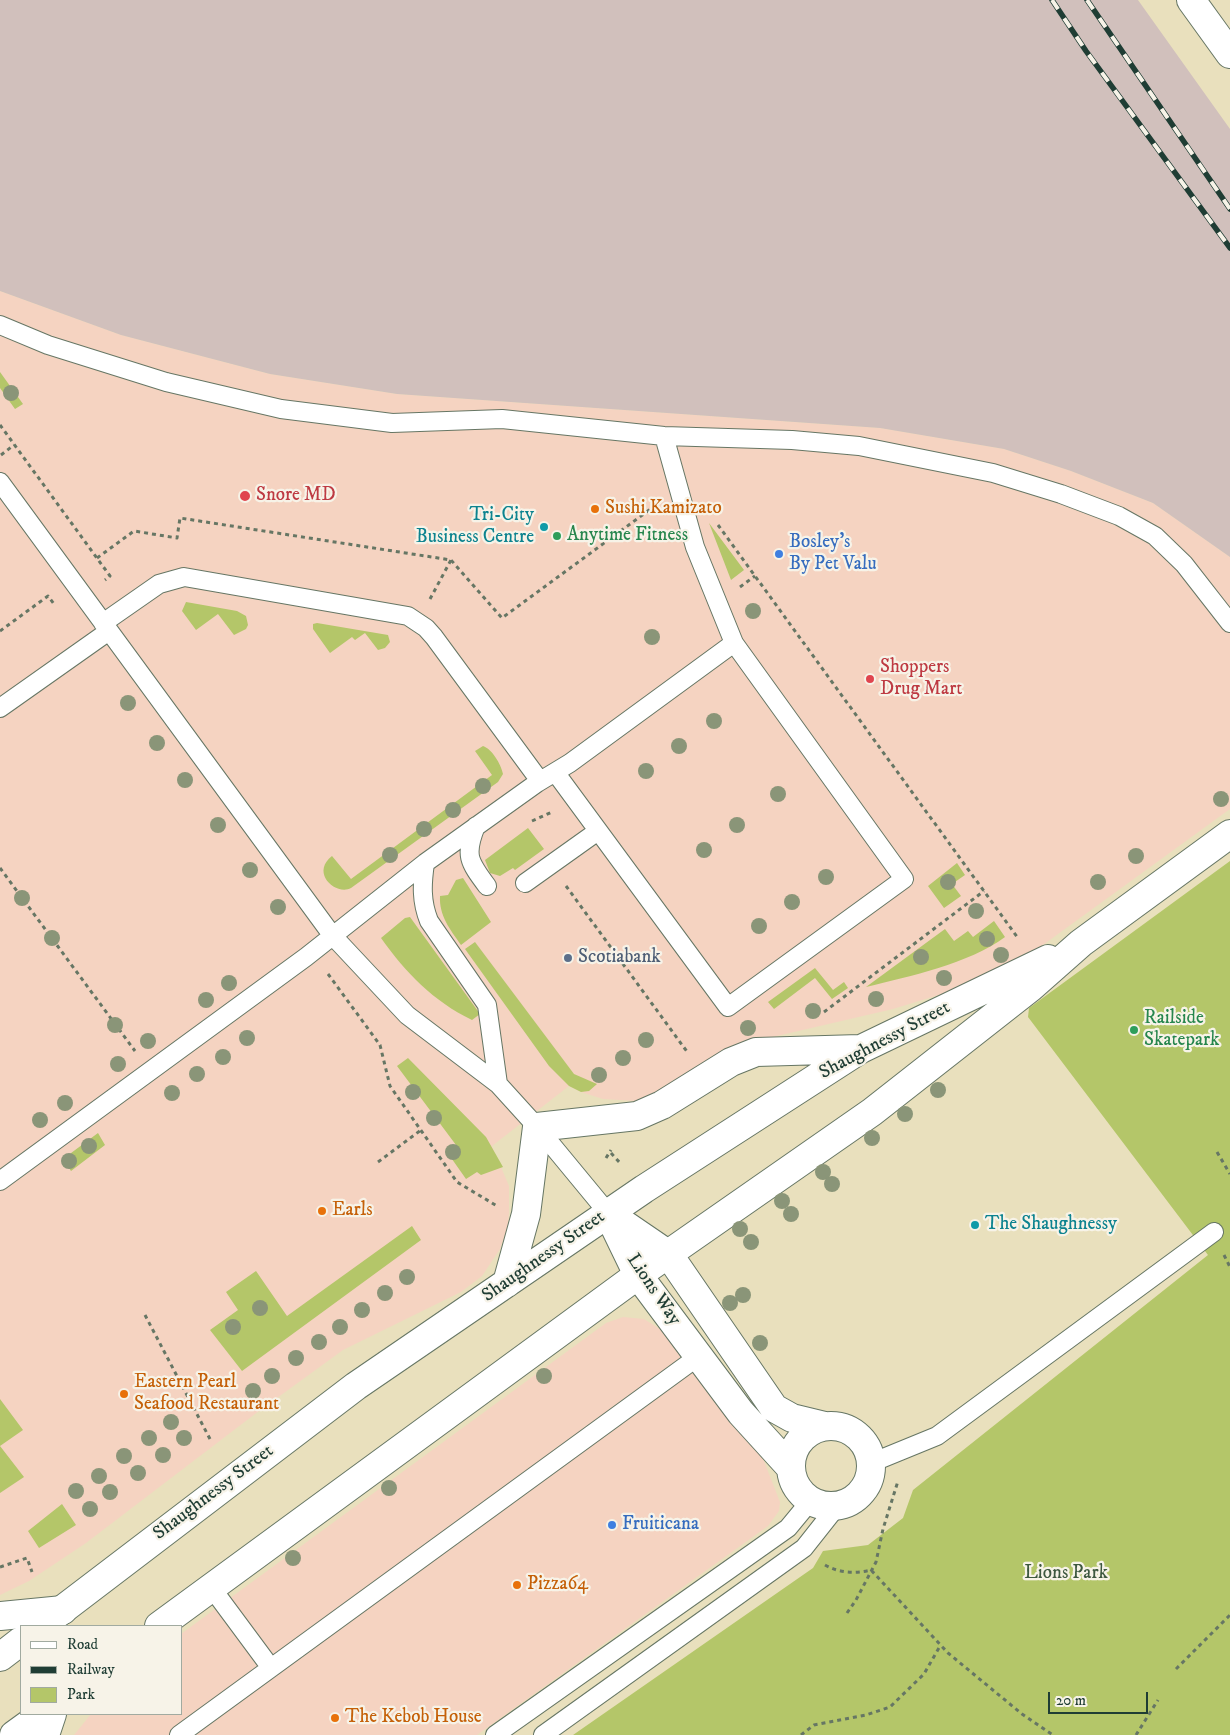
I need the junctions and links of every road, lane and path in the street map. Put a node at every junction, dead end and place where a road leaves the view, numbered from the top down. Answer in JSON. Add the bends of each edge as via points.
{"nodes":[{"id":1,"x":1191,"y":0,"type":"edge"},
{"id":2,"x":1230,"y":54,"type":"edge"},
{"id":3,"x":0,"y":325,"type":"edge"},
{"id":4,"x":0,"y":426,"type":"edge"},
{"id":5,"x":664,"y":436,"type":"junction"},
{"id":6,"x":14,"y":445,"type":"junction"},
{"id":7,"x":0,"y":455,"type":"edge"},
{"id":8,"x":0,"y":482,"type":"edge"},
{"id":9,"x":659,"y":503,"type":"dead end"},
{"id":10,"x":717,"y":524,"type":"dead end"},
{"id":11,"x":97,"y":558,"type":"junction"},
{"id":12,"x":451,"y":560,"type":"junction"},
{"id":13,"x":754,"y":576,"type":"junction"},
{"id":14,"x":105,"y":580,"type":"dead end"},
{"id":15,"x":735,"y":590,"type":"dead end"},
{"id":16,"x":56,"y":607,"type":"dead end"},
{"id":17,"x":418,"y":621,"type":"junction"},
{"id":18,"x":1230,"y":623,"type":"edge"},
{"id":19,"x":106,"y":627,"type":"junction"},
{"id":20,"x":0,"y":631,"type":"edge"},
{"id":21,"x":734,"y":643,"type":"junction"},
{"id":22,"x":0,"y":708,"type":"edge"},
{"id":23,"x":547,"y":777,"type":"junction"},
{"id":24,"x":574,"y":799,"type":"junction"},
{"id":25,"x":525,"y":824,"type":"dead end"},
{"id":26,"x":476,"y":826,"type":"junction"},
{"id":27,"x":598,"y":831,"type":"junction"},
{"id":28,"x":1230,"y":834,"type":"edge"},
{"id":29,"x":425,"y":863,"type":"junction"},
{"id":30,"x":0,"y":868,"type":"edge"},
{"id":31,"x":563,"y":881,"type":"dead end"},
{"id":32,"x":525,"y":883,"type":"dead end"},
{"id":33,"x":488,"y":886,"type":"dead end"},
{"id":34,"x":984,"y":891,"type":"junction"},
{"id":35,"x":332,"y":935,"type":"junction"},
{"id":36,"x":1081,"y":943,"type":"junction"},
{"id":37,"x":1023,"y":945,"type":"dead end"},
{"id":38,"x":326,"y":972,"type":"dead end"},
{"id":39,"x":824,"y":1012,"type":"dead end"},
{"id":40,"x":861,"y":1049,"type":"junction"},
{"id":41,"x":138,"y":1056,"type":"dead end"},
{"id":42,"x":691,"y":1057,"type":"dead end"},
{"id":43,"x":498,"y":1084,"type":"junction"},
{"id":44,"x":538,"y":1127,"type":"junction"},
{"id":45,"x":421,"y":1130,"type":"junction"},
{"id":46,"x":1217,"y":1152,"type":"dead end"},
{"id":47,"x":611,"y":1154,"type":"dead end"},
{"id":48,"x":378,"y":1162,"type":"dead end"},
{"id":49,"x":621,"y":1164,"type":"dead end"},
{"id":50,"x":1230,"y":1174,"type":"edge"},
{"id":51,"x":0,"y":1181,"type":"edge"},
{"id":52,"x":504,"y":1210,"type":"dead end"},
{"id":53,"x":608,"y":1213,"type":"junction"},
{"id":54,"x":1214,"y":1232,"type":"dead end"},
{"id":55,"x":669,"y":1255,"type":"junction"},
{"id":56,"x":638,"y":1275,"type":"junction"},
{"id":57,"x":507,"y":1282,"type":"junction"},
{"id":58,"x":145,"y":1315,"type":"dead end"},
{"id":59,"x":699,"y":1356,"type":"junction"},
{"id":60,"x":825,"y":1426,"type":"junction"},
{"id":61,"x":210,"y":1440,"type":"dead end"},
{"id":62,"x":871,"y":1463,"type":"junction"},
{"id":63,"x":791,"y":1468,"type":"junction"},
{"id":64,"x":899,"y":1477,"type":"dead end"},
{"id":65,"x":812,"y":1499,"type":"junction"},
{"id":66,"x":838,"y":1505,"type":"junction"},
{"id":67,"x":822,"y":1563,"type":"dead end"},
{"id":68,"x":0,"y":1567,"type":"edge"},
{"id":69,"x":871,"y":1570,"type":"junction"},
{"id":70,"x":32,"y":1572,"type":"dead end"},
{"id":71,"x":211,"y":1587,"type":"junction"},
{"id":72,"x":63,"y":1610,"type":"junction"},
{"id":73,"x":847,"y":1613,"type":"dead end"},
{"id":74,"x":1230,"y":1615,"type":"edge"},
{"id":75,"x":0,"y":1616,"type":"edge"},
{"id":76,"x":42,"y":1625,"type":"edge"},
{"id":77,"x":160,"y":1625,"type":"edge"},
{"id":78,"x":20,"y":1642,"type":"edge"},
{"id":79,"x":940,"y":1646,"type":"junction"},
{"id":80,"x":0,"y":1657,"type":"edge"},
{"id":81,"x":271,"y":1668,"type":"junction"},
{"id":82,"x":1176,"y":1669,"type":"dead end"},
{"id":83,"x":1158,"y":1700,"type":"dead end"},
{"id":84,"x":42,"y":1715,"type":"edge"},
{"id":85,"x":52,"y":1715,"type":"edge"},
{"id":86,"x":14,"y":1735,"type":"edge"},
{"id":87,"x":45,"y":1735,"type":"edge"},
{"id":88,"x":179,"y":1735,"type":"edge"},
{"id":89,"x":495,"y":1735,"type":"edge"},
{"id":90,"x":542,"y":1735,"type":"edge"},
{"id":91,"x":801,"y":1735,"type":"edge"},
{"id":92,"x":1053,"y":1735,"type":"edge"},
{"id":93,"x":1136,"y":1735,"type":"edge"}],
"edges":[{"from":1,"to":2,"type":"main road"},
{"from":3,"to":5,"type":"lane","via":[[48,345],[166,382],[281,409],[392,423],[502,419]]},
{"from":4,"to":6,"type":"path"},
{"from":5,"to":18,"type":"lane","via":[[792,440],[859,446],[993,473],[1061,494],[1119,516],[1155,536],[1184,564]]},
{"from":5,"to":21,"type":"lane","via":[[696,547]]},
{"from":6,"to":7,"type":"path"},
{"from":6,"to":11,"type":"path"},
{"from":8,"to":19,"type":"lane"},
{"from":9,"to":12,"type":"path","via":[[502,618]]},
{"from":10,"to":13,"type":"path"},
{"from":11,"to":12,"type":"path","via":[[134,531],[177,538],[180,518]]},
{"from":11,"to":14,"type":"path","via":[[110,576]]},
{"from":12,"to":17,"type":"path"},
{"from":13,"to":15,"type":"path"},
{"from":13,"to":34,"type":"path"},
{"from":16,"to":20,"type":"path","via":[[48,596]]},
{"from":17,"to":19,"type":"lane","via":[[398,613],[184,577],[159,584]]},
{"from":17,"to":23,"type":"lane"},
{"from":19,"to":22,"type":"lane"},
{"from":19,"to":35,"type":"lane"},
{"from":21,"to":23,"type":"lane"},
{"from":21,"to":27,"type":"lane","via":[[904,879],[728,1007]]},
{"from":23,"to":24,"type":"lane"},
{"from":23,"to":26,"type":"lane"},
{"from":24,"to":25,"type":"path","via":[[558,810]]},
{"from":24,"to":27,"type":"lane"},
{"from":26,"to":29,"type":"lane"},
{"from":26,"to":33,"type":"lane","via":[[469,856]]},
{"from":27,"to":32,"type":"lane"},
{"from":28,"to":36,"type":"main road","name":"Shaughnessy Street"},
{"from":29,"to":35,"type":"lane"},
{"from":29,"to":43,"type":"lane","via":[[424,908],[429,921],[486,1005]]},
{"from":30,"to":41,"type":"path"},
{"from":31,"to":42,"type":"path"},
{"from":34,"to":37,"type":"path"},
{"from":34,"to":39,"type":"path"},
{"from":35,"to":43,"type":"lane","via":[[407,1015]]},
{"from":35,"to":51,"type":"lane"},
{"from":36,"to":40,"type":"main road","name":"Shaughnessy Street"},
{"from":36,"to":55,"type":"main road","name":"Shaughnessy Street","via":[[1030,988],[872,1112]]},
{"from":38,"to":45,"type":"path","via":[[380,1045],[390,1086]]},
{"from":40,"to":44,"type":"main road","via":[[756,1052],[731,1062],[662,1105],[637,1116]]},
{"from":40,"to":53,"type":"main road","name":"Shaughnessy Street"},
{"from":43,"to":44,"type":"lane"},
{"from":44,"to":53,"type":"lane"},
{"from":44,"to":57,"type":"main road","via":[[526,1214]]},
{"from":45,"to":48,"type":"path"},
{"from":45,"to":52,"type":"path","via":[[457,1182]]},
{"from":46,"to":50,"type":"path"},
{"from":47,"to":49,"type":"path"},
{"from":53,"to":55,"type":"main road","name":"Lions Way"},
{"from":53,"to":56,"type":"main road","name":"Lions Way"},
{"from":53,"to":57,"type":"main road","name":"Shaughnessy Street"},
{"from":54,"to":62,"type":"lane","via":[[938,1436]]},
{"from":55,"to":56,"type":"main road","name":"Shaughnessy Street"},
{"from":55,"to":60,"type":"main road","name":"Lions Way","via":[[774,1408],[792,1418]]},
{"from":56,"to":59,"type":"main road","name":"Lions Way"},
{"from":56,"to":71,"type":"main road","name":"Shaughnessy Street"},
{"from":57,"to":72,"type":"main road","name":"Shaughnessy Street","via":[[356,1386]]},
{"from":58,"to":61,"type":"path"},
{"from":59,"to":63,"type":"main road","name":"Lions Way","via":[[755,1430]]},
{"from":59,"to":81,"type":"lane"},
{"from":60,"to":62,"type":"main road","via":[[850,1430],[868,1450]]},
{"from":60,"to":63,"type":"main road","via":[[802,1438],[795,1449]]},
{"from":62,"to":66,"type":"main road","via":[[870,1476],[864,1488],[855,1498]]},
{"from":63,"to":65,"type":"main road","via":[[797,1486]]},
{"from":64,"to":69,"type":"path","via":[[879,1553]]},
{"from":65,"to":66,"type":"main road","via":[[830,1506]]},
{"from":65,"to":89,"type":"lane","via":[[788,1528]]},
{"from":66,"to":90,"type":"lane","via":[[804,1548]]},
{"from":67,"to":69,"type":"path","via":[[843,1571]]},
{"from":68,"to":70,"type":"path","via":[[27,1558]]},
{"from":69,"to":73,"type":"path"},
{"from":69,"to":79,"type":"path"},
{"from":71,"to":77,"type":"main road","name":"Shaughnessy Street"},
{"from":71,"to":81,"type":"lane"},
{"from":72,"to":75,"type":"main road"},
{"from":72,"to":76,"type":"main road","name":"Shaughnessy Street"},
{"from":74,"to":82,"type":"path"},
{"from":78,"to":80,"type":"main road"},
{"from":79,"to":91,"type":"path","via":[[924,1674],[890,1707],[814,1725]]},
{"from":79,"to":92,"type":"path"},
{"from":81,"to":88,"type":"lane"},
{"from":83,"to":93,"type":"path"},
{"from":84,"to":86,"type":"main road"},
{"from":85,"to":87,"type":"main road"}]}
